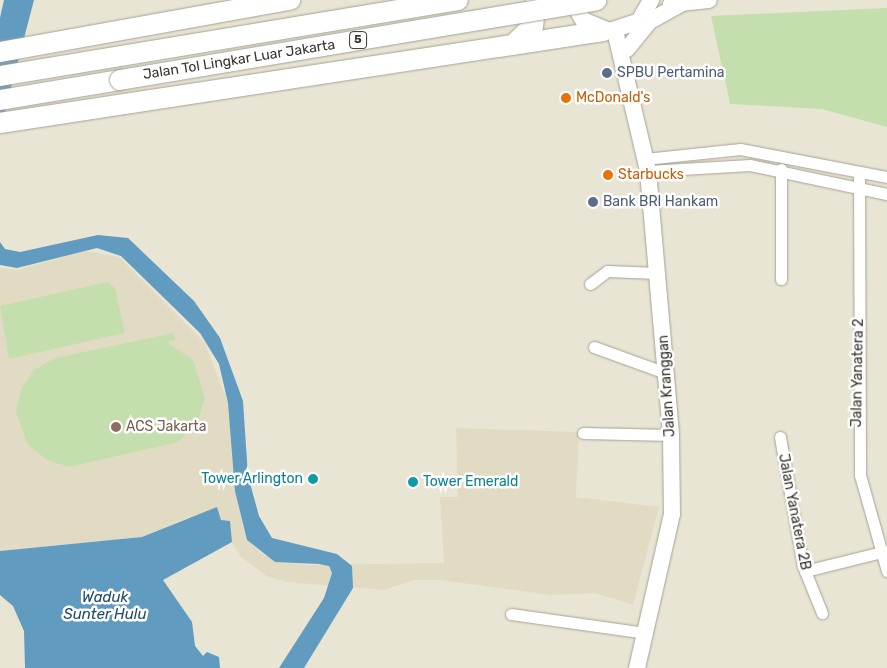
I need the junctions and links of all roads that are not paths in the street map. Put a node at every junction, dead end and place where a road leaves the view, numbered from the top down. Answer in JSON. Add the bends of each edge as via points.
{"nodes":[{"id":1,"x":290,"y":0,"type":"edge"},
{"id":2,"x":458,"y":0,"type":"edge"},
{"id":3,"x":536,"y":0,"type":"edge"},
{"id":4,"x":571,"y":0,"type":"edge"},
{"id":5,"x":596,"y":0,"type":"edge"},
{"id":6,"x":709,"y":0,"type":"edge"},
{"id":7,"x":687,"y":2,"type":"junction"},
{"id":8,"x":650,"y":4,"type":"edge"},
{"id":9,"x":614,"y":30,"type":"junction"},
{"id":10,"x":507,"y":47,"type":"junction"},
{"id":11,"x":627,"y":49,"type":"junction"},
{"id":12,"x":0,"y":52,"type":"edge"},
{"id":13,"x":0,"y":76,"type":"edge"},
{"id":14,"x":0,"y":100,"type":"edge"},
{"id":15,"x":632,"y":102,"type":"junction"},
{"id":16,"x":0,"y":123,"type":"edge"},
{"id":17,"x":712,"y":150,"type":"junction"},
{"id":18,"x":646,"y":165,"type":"junction"},
{"id":19,"x":712,"y":165,"type":"junction"},
{"id":20,"x":781,"y":169,"type":"junction"},
{"id":21,"x":859,"y":172,"type":"junction"},
{"id":22,"x":887,"y":177,"type":"edge"},
{"id":23,"x":860,"y":188,"type":"junction"},
{"id":24,"x":887,"y":194,"type":"edge"},
{"id":25,"x":658,"y":273,"type":"junction"},
{"id":26,"x":781,"y":279,"type":"dead end"},
{"id":27,"x":590,"y":284,"type":"dead end"},
{"id":28,"x":594,"y":348,"type":"dead end"},
{"id":29,"x":666,"y":373,"type":"junction"},
{"id":30,"x":583,"y":434,"type":"dead end"},
{"id":31,"x":671,"y":435,"type":"junction"},
{"id":32,"x":780,"y":437,"type":"dead end"},
{"id":33,"x":883,"y":552,"type":"edge"},
{"id":34,"x":887,"y":570,"type":"edge"},
{"id":35,"x":805,"y":571,"type":"junction"},
{"id":36,"x":822,"y":613,"type":"dead end"},
{"id":37,"x":511,"y":614,"type":"dead end"},
{"id":38,"x":646,"y":633,"type":"junction"},
{"id":39,"x":637,"y":668,"type":"edge"}],
"edges":[{"from":1,"to":12,"type":"highway"},
{"from":2,"to":13,"type":"highway","name":"Jalan Tol Lingkar Luar Jakarta","number":"5"},
{"from":3,"to":10,"type":"highway","via":[[530,32]]},
{"from":4,"to":9,"type":"main road","via":[[583,20]]},
{"from":5,"to":14,"type":"highway","name":"Jalan Tol Lingkar Luar Jakarta","number":"5","bridge":true},
{"from":6,"to":7,"type":"main road"},
{"from":7,"to":8,"type":"main road"},
{"from":7,"to":11,"type":"main road","via":[[650,21]]},
{"from":8,"to":9,"type":"main road","via":[[639,21]]},
{"from":9,"to":10,"type":"highway"},
{"from":9,"to":11,"type":"main road","name":"Jalan Kranggan"},
{"from":9,"to":15,"type":"main road","name":"Jalan Kranggan","via":[[625,88]]},
{"from":10,"to":16,"type":"highway"},
{"from":11,"to":15,"type":"main road","name":"Jalan Kranggan"},
{"from":15,"to":18,"type":"main road","name":"Jalan Kranggan"},
{"from":17,"to":18,"type":"street"},
{"from":17,"to":19,"type":"street"},
{"from":17,"to":21,"type":"street","via":[[752,150]]},
{"from":18,"to":19,"type":"street"},
{"from":18,"to":25,"type":"main road","name":"Jalan Kranggan"},
{"from":19,"to":20,"type":"street"},
{"from":20,"to":23,"type":"street"},
{"from":20,"to":26,"type":"street"},
{"from":21,"to":22,"type":"street"},
{"from":21,"to":23,"type":"street","name":"Jalan Yanatera 2"},
{"from":23,"to":24,"type":"street"},
{"from":23,"to":33,"type":"street","name":"Jalan Yanatera 2","via":[[858,439],[862,494]]},
{"from":25,"to":27,"type":"street","via":[[607,271]]},
{"from":25,"to":29,"type":"main road","name":"Jalan Kranggan"},
{"from":28,"to":29,"type":"street"},
{"from":29,"to":31,"type":"main road","name":"Jalan Kranggan"},
{"from":30,"to":31,"type":"street"},
{"from":31,"to":38,"type":"main road","name":"Jalan Kranggan","via":[[672,514]]},
{"from":32,"to":35,"type":"street","name":"Jalan Yanatera 2B"},
{"from":33,"to":34,"type":"street","name":"Jalan Yanatera 2"},
{"from":33,"to":35,"type":"street"},
{"from":35,"to":36,"type":"street","name":"Jalan Yanatera 2B"},
{"from":37,"to":38,"type":"street"},
{"from":38,"to":39,"type":"main road","name":"Jalan Kranggan"}]}
